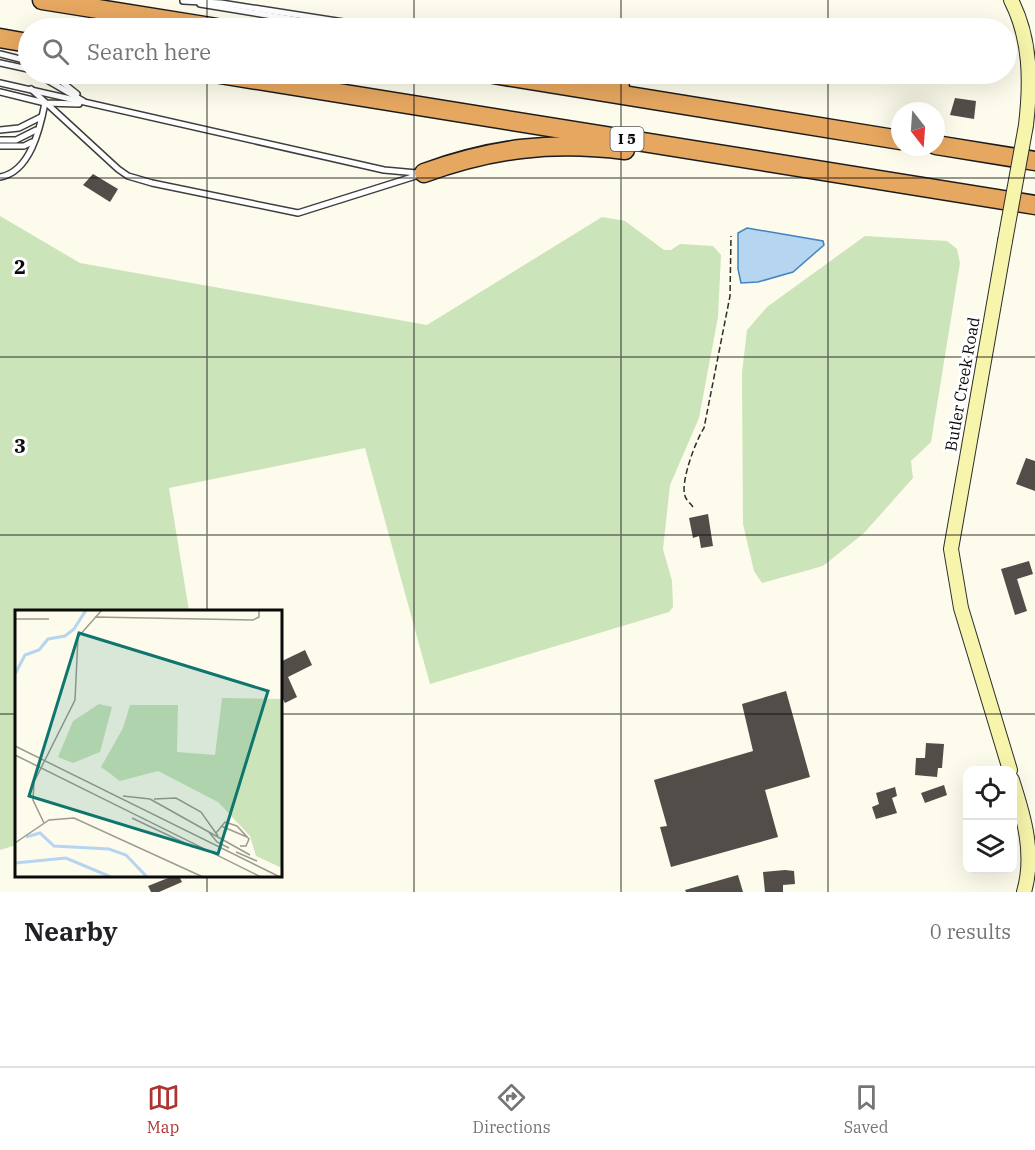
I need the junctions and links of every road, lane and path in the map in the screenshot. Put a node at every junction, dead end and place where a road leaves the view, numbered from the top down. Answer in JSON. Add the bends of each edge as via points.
{"nodes":[{"id":1,"x":42,"y":0,"type":"edge"},
{"id":2,"x":178,"y":0,"type":"edge"},
{"id":3,"x":1011,"y":0,"type":"edge"},
{"id":4,"x":183,"y":1,"type":"edge"},
{"id":5,"x":154,"y":18,"type":"edge"},
{"id":6,"x":286,"y":18,"type":"edge"},
{"id":7,"x":317,"y":18,"type":"edge"},
{"id":8,"x":0,"y":38,"type":"edge"},
{"id":9,"x":18,"y":41,"type":"edge"},
{"id":10,"x":0,"y":54,"type":"edge"},
{"id":11,"x":18,"y":58,"type":"edge"},
{"id":12,"x":0,"y":63,"type":"edge"},
{"id":13,"x":18,"y":67,"type":"edge"},
{"id":14,"x":0,"y":83,"type":"edge"},
{"id":15,"x":54,"y":84,"type":"edge"},
{"id":16,"x":64,"y":84,"type":"edge"},
{"id":17,"x":282,"y":84,"type":"edge"},
{"id":18,"x":556,"y":84,"type":"edge"},
{"id":19,"x":615,"y":84,"type":"edge"},
{"id":20,"x":31,"y":89,"type":"junction"},
{"id":21,"x":0,"y":92,"type":"edge"},
{"id":22,"x":644,"y":98,"type":"junction"},
{"id":23,"x":45,"y":103,"type":"junction"},
{"id":24,"x":90,"y":105,"type":"junction"},
{"id":25,"x":43,"y":116,"type":"junction"},
{"id":26,"x":37,"y":129,"type":"junction"},
{"id":27,"x":0,"y":130,"type":"edge"},
{"id":28,"x":891,"y":139,"type":"edge"},
{"id":29,"x":0,"y":140,"type":"edge"},
{"id":30,"x":33,"y":142,"type":"junction"},
{"id":31,"x":0,"y":146,"type":"edge"},
{"id":32,"x":945,"y":147,"type":"edge"},
{"id":33,"x":1035,"y":162,"type":"edge"},
{"id":34,"x":424,"y":173,"type":"junction"},
{"id":35,"x":0,"y":177,"type":"edge"},
{"id":36,"x":895,"y":183,"type":"junction"},
{"id":37,"x":1035,"y":205,"type":"edge"},
{"id":38,"x":731,"y":236,"type":"dead end"},
{"id":39,"x":693,"y":507,"type":"dead end"},
{"id":40,"x":1008,"y":766,"type":"edge"},
{"id":41,"x":1017,"y":798,"type":"edge"},
{"id":42,"x":1024,"y":892,"type":"edge"}],
"edges":[{"from":1,"to":5,"type":"highway"},
{"from":2,"to":4,"type":"lane"},
{"from":3,"to":40,"type":"street","name":"Butler Creek Road","bridge":true,"via":[[1024,35],[1029,100],[951,549],[961,608]]},
{"from":4,"to":6,"type":"lane"},
{"from":4,"to":7,"type":"lane"},
{"from":8,"to":9,"type":"highway"},
{"from":10,"to":11,"type":"lane"},
{"from":12,"to":13,"type":"lane"},
{"from":14,"to":20,"type":"lane"},
{"from":15,"to":24,"type":"lane"},
{"from":16,"to":24,"type":"lane"},
{"from":17,"to":36,"type":"highway","number":"I 5"},
{"from":18,"to":22,"type":"highway"},
{"from":19,"to":22,"type":"highway"},
{"from":20,"to":23,"type":"lane"},
{"from":20,"to":24,"type":"lane"},
{"from":21,"to":23,"type":"lane"},
{"from":22,"to":28,"type":"highway"},
{"from":23,"to":24,"type":"lane"},
{"from":23,"to":25,"type":"lane"},
{"from":23,"to":34,"type":"lane","via":[[128,176],[293,213],[310,211]]},
{"from":24,"to":34,"type":"lane","via":[[384,170]]},
{"from":25,"to":26,"type":"lane"},
{"from":25,"to":27,"type":"lane","via":[[32,124]]},
{"from":26,"to":29,"type":"lane","via":[[16,140]]},
{"from":26,"to":30,"type":"lane"},
{"from":30,"to":31,"type":"lane"},
{"from":30,"to":35,"type":"lane","via":[[21,167]]},
{"from":32,"to":33,"type":"highway"},
{"from":34,"to":36,"type":"highway","via":[[490,152],[560,146],[616,149]]},
{"from":36,"to":37,"type":"highway","number":"I 5"},
{"from":38,"to":39,"type":"path","via":[[730,296],[724,333],[704,428],[695,442],[685,485],[685,496]]},
{"from":41,"to":42,"type":"street","via":[[1029,842]]}]}
